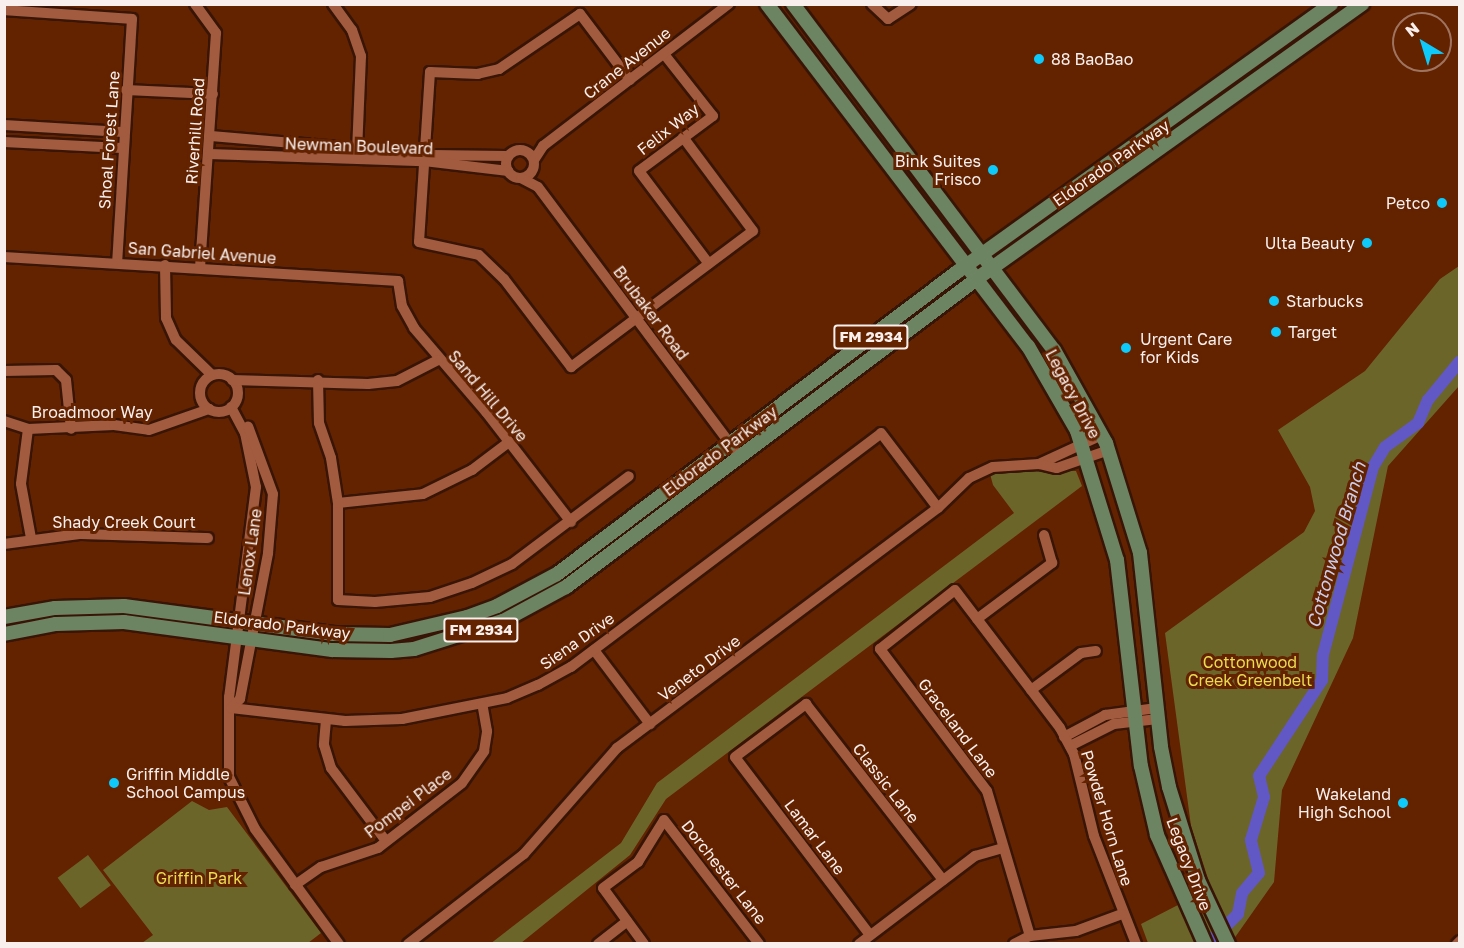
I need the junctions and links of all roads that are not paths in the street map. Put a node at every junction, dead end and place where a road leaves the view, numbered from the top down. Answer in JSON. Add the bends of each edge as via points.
{"nodes":[{"id":1,"x":195,"y":4,"type":"edge"},
{"id":2,"x":333,"y":4,"type":"edge"},
{"id":3,"x":729,"y":4,"type":"edge"},
{"id":4,"x":767,"y":4,"type":"edge"},
{"id":5,"x":793,"y":4,"type":"edge"},
{"id":6,"x":872,"y":4,"type":"edge"},
{"id":7,"x":911,"y":4,"type":"edge"},
{"id":8,"x":1331,"y":4,"type":"edge"},
{"id":9,"x":1362,"y":4,"type":"edge"},
{"id":10,"x":28,"y":8,"type":"edge"},
{"id":11,"x":4,"y":10,"type":"edge"},
{"id":12,"x":1262,"y":53,"type":"junction"},
{"id":13,"x":664,"y":54,"type":"junction"},
{"id":14,"x":1271,"y":68,"type":"junction"},
{"id":15,"x":630,"y":80,"type":"junction"},
{"id":16,"x":126,"y":90,"type":"junction"},
{"id":17,"x":213,"y":94,"type":"junction"},
{"id":18,"x":883,"y":120,"type":"junction"},
{"id":19,"x":4,"y":125,"type":"edge"},
{"id":20,"x":123,"y":132,"type":"junction"},
{"id":21,"x":867,"y":133,"type":"junction"},
{"id":22,"x":211,"y":136,"type":"junction"},
{"id":23,"x":683,"y":137,"type":"junction"},
{"id":24,"x":4,"y":142,"type":"edge"},
{"id":25,"x":357,"y":146,"type":"junction"},
{"id":26,"x":543,"y":147,"type":"junction"},
{"id":27,"x":122,"y":148,"type":"junction"},
{"id":28,"x":526,"y":151,"type":"junction"},
{"id":29,"x":209,"y":154,"type":"junction"},
{"id":30,"x":507,"y":156,"type":"junction"},
{"id":31,"x":424,"y":157,"type":"junction"},
{"id":32,"x":357,"y":160,"type":"junction"},
{"id":33,"x":533,"y":166,"type":"junction"},
{"id":34,"x":508,"y":171,"type":"junction"},
{"id":35,"x":521,"y":178,"type":"junction"},
{"id":36,"x":538,"y":187,"type":"junction"},
{"id":37,"x":983,"y":253,"type":"junction"},
{"id":38,"x":4,"y":257,"type":"edge"},
{"id":39,"x":117,"y":262,"type":"junction"},
{"id":40,"x":709,"y":264,"type":"junction"},
{"id":41,"x":968,"y":264,"type":"junction"},
{"id":42,"x":165,"y":265,"type":"junction"},
{"id":43,"x":200,"y":267,"type":"junction"},
{"id":44,"x":994,"y":267,"type":"junction"},
{"id":45,"x":978,"y":278,"type":"junction"},
{"id":46,"x":398,"y":281,"type":"joint"},
{"id":47,"x":636,"y":319,"type":"junction"},
{"id":48,"x":438,"y":360,"type":"junction"},
{"id":49,"x":4,"y":371,"type":"edge"},
{"id":50,"x":209,"y":377,"type":"junction"},
{"id":51,"x":318,"y":380,"type":"junction"},
{"id":52,"x":235,"y":385,"type":"junction"},
{"id":53,"x":233,"y":405,"type":"junction"},
{"id":54,"x":207,"y":407,"type":"junction"},
{"id":55,"x":4,"y":421,"type":"edge"},
{"id":56,"x":28,"y":429,"type":"junction"},
{"id":57,"x":71,"y":429,"type":"junction"},
{"id":58,"x":1102,"y":435,"type":"junction"},
{"id":59,"x":509,"y":442,"type":"junction"},
{"id":60,"x":730,"y":443,"type":"junction"},
{"id":61,"x":1082,"y":444,"type":"junction"},
{"id":62,"x":1109,"y":450,"type":"junction"},
{"id":63,"x":740,"y":457,"type":"junction"},
{"id":64,"x":1088,"y":459,"type":"junction"},
{"id":65,"x":1039,"y":464,"type":"junction"},
{"id":66,"x":629,"y":476,"type":"dead end"},
{"id":67,"x":338,"y":503,"type":"junction"},
{"id":68,"x":938,"y":508,"type":"junction"},
{"id":69,"x":571,"y":522,"type":"junction"},
{"id":70,"x":251,"y":525,"type":"junction"},
{"id":71,"x":270,"y":525,"type":"junction"},
{"id":72,"x":1044,"y":535,"type":"dead end"},
{"id":73,"x":31,"y":538,"type":"junction"},
{"id":74,"x":208,"y":538,"type":"dead end"},
{"id":75,"x":4,"y":544,"type":"edge"},
{"id":76,"x":247,"y":556,"type":"junction"},
{"id":77,"x":267,"y":559,"type":"junction"},
{"id":78,"x":1144,"y":578,"type":"junction"},
{"id":79,"x":1120,"y":583,"type":"junction"},
{"id":80,"x":4,"y":617,"type":"edge"},
{"id":81,"x":977,"y":619,"type":"junction"},
{"id":82,"x":238,"y":621,"type":"junction"},
{"id":83,"x":253,"y":623,"type":"junction"},
{"id":84,"x":4,"y":634,"type":"edge"},
{"id":85,"x":243,"y":637,"type":"junction"},
{"id":86,"x":880,"y":649,"type":"joint"},
{"id":87,"x":594,"y":650,"type":"junction"},
{"id":88,"x":1096,"y":651,"type":"dead end"},
{"id":89,"x":1030,"y":690,"type":"junction"},
{"id":90,"x":482,"y":704,"type":"junction"},
{"id":91,"x":806,"y":704,"type":"joint"},
{"id":92,"x":231,"y":708,"type":"junction"},
{"id":93,"x":1158,"y":714,"type":"junction"},
{"id":94,"x":1136,"y":716,"type":"junction"},
{"id":95,"x":326,"y":720,"type":"junction"},
{"id":96,"x":650,"y":724,"type":"junction"},
{"id":97,"x":1067,"y":741,"type":"junction"},
{"id":98,"x":386,"y":841,"type":"junction"},
{"id":99,"x":1003,"y":848,"type":"junction"},
{"id":100,"x":943,"y":880,"type":"junction"},
{"id":101,"x":295,"y":885,"type":"junction"},
{"id":102,"x":1122,"y":914,"type":"junction"},
{"id":103,"x":627,"y":921,"type":"junction"},
{"id":104,"x":870,"y":935,"type":"junction"},
{"id":105,"x":1030,"y":936,"type":"junction"},
{"id":106,"x":339,"y":944,"type":"edge"},
{"id":107,"x":408,"y":944,"type":"edge"},
{"id":108,"x":598,"y":944,"type":"edge"},
{"id":109,"x":644,"y":944,"type":"edge"},
{"id":110,"x":759,"y":944,"type":"edge"},
{"id":111,"x":859,"y":944,"type":"edge"},
{"id":112,"x":1014,"y":944,"type":"edge"},
{"id":113,"x":1136,"y":944,"type":"edge"},
{"id":114,"x":1205,"y":944,"type":"edge"},
{"id":115,"x":1228,"y":944,"type":"edge"}],
"edges":[{"from":1,"to":17,"type":"street","name":"Riverhill Road","via":[[216,33]]},
{"from":2,"to":25,"type":"street","via":[[352,30],[361,56]]},
{"from":3,"to":13,"type":"street","name":"Crane Avenue"},
{"from":4,"to":21,"type":"main road","name":"Legacy Drive"},
{"from":5,"to":18,"type":"main road","name":"Legacy Drive"},
{"from":6,"to":7,"type":"street","via":[[888,19]]},
{"from":8,"to":12,"type":"main road","name":"Eldorado Parkway","number":"FM 2934"},
{"from":9,"to":14,"type":"main road","name":"Eldorado Parkway","number":"FM 2934"},
{"from":10,"to":11,"type":"street"},
{"from":10,"to":16,"type":"street","name":"Shoal Forest Lane","via":[[132,19]]},
{"from":12,"to":14,"type":"main road"},
{"from":12,"to":37,"type":"main road","name":"Eldorado Parkway","number":"FM 2934"},
{"from":13,"to":15,"type":"street","name":"Crane Avenue"},
{"from":13,"to":23,"type":"street","name":"Felix Way","via":[[712,116]]},
{"from":14,"to":44,"type":"main road","name":"Eldorado Parkway","number":"FM 2934"},
{"from":15,"to":26,"type":"street","name":"Crane Avenue"},
{"from":15,"to":31,"type":"street","via":[[580,14],[499,69],[478,74],[430,72]]},
{"from":16,"to":17,"type":"street"},
{"from":16,"to":20,"type":"street","name":"Shoal Forest Lane"},
{"from":17,"to":22,"type":"street","name":"Riverhill Road"},
{"from":18,"to":21,"type":"main road"},
{"from":18,"to":37,"type":"main road","name":"Legacy Drive"},
{"from":19,"to":20,"type":"street"},
{"from":20,"to":27,"type":"street","name":"Shoal Forest Lane"},
{"from":21,"to":41,"type":"main road","name":"Legacy Drive"},
{"from":22,"to":25,"type":"street","name":"Newman Boulevard"},
{"from":22,"to":29,"type":"street","name":"Riverhill Road"},
{"from":23,"to":40,"type":"street","name":"Felix Way","via":[[639,171]]},
{"from":23,"to":40,"type":"street","via":[[753,231]]},
{"from":24,"to":27,"type":"street"},
{"from":25,"to":31,"type":"street","name":"Newman Boulevard"},
{"from":25,"to":32,"type":"street"},
{"from":26,"to":28,"type":"street","name":"Crane Avenue"},
{"from":26,"to":33,"type":"street","name":"Crane Avenue"},
{"from":27,"to":39,"type":"street","name":"Shoal Forest Lane"},
{"from":28,"to":30,"type":"street"},
{"from":28,"to":33,"type":"street"},
{"from":29,"to":32,"type":"street","name":"Newman Boulevard"},
{"from":29,"to":43,"type":"street","name":"Riverhill Road"},
{"from":30,"to":31,"type":"street","name":"Newman Boulevard"},
{"from":30,"to":34,"type":"street"},
{"from":31,"to":32,"type":"street","name":"Newman Boulevard"},
{"from":31,"to":34,"type":"street","name":"Newman Boulevard"},
{"from":31,"to":47,"type":"street","via":[[419,242],[479,255],[504,279],[572,367]]},
{"from":33,"to":35,"type":"street"},
{"from":33,"to":36,"type":"street","name":"Brubaker Road"},
{"from":34,"to":35,"type":"street"},
{"from":35,"to":36,"type":"street","name":"Brubaker Road"},
{"from":36,"to":47,"type":"street","name":"Brubaker Road"},
{"from":37,"to":41,"type":"main road","name":"Eldorado Parkway","number":"FM 2934"},
{"from":37,"to":44,"type":"main road","name":"Legacy Drive"},
{"from":38,"to":39,"type":"street","name":"San Gabriel Avenue"},
{"from":39,"to":42,"type":"street","name":"San Gabriel Avenue"},
{"from":40,"to":47,"type":"street"},
{"from":41,"to":45,"type":"main road","name":"Legacy Drive"},
{"from":41,"to":60,"type":"main road","name":"Eldorado Parkway","number":"FM 2934"},
{"from":42,"to":43,"type":"street","name":"San Gabriel Avenue"},
{"from":42,"to":50,"type":"street","via":[[166,318],[176,340]]},
{"from":43,"to":46,"type":"street","name":"San Gabriel Avenue"},
{"from":44,"to":45,"type":"main road","name":"Eldorado Parkway","number":"FM 2934"},
{"from":44,"to":58,"type":"main road","name":"Legacy Drive","via":[[1054,350]]},
{"from":45,"to":61,"type":"main road","name":"Legacy Drive","via":[[1041,365]]},
{"from":45,"to":63,"type":"main road","name":"Eldorado Parkway","number":"FM 2934"},
{"from":46,"to":48,"type":"street","name":"Sand Hill Drive","via":[[402,306]]},
{"from":47,"to":60,"type":"street","name":"Brubaker Road"},
{"from":48,"to":51,"type":"street","via":[[397,381],[368,384]]},
{"from":48,"to":59,"type":"street","name":"Sand Hill Drive"},
{"from":49,"to":57,"type":"street","via":[[56,369],[66,380]]},
{"from":50,"to":52,"type":"street","via":[[223,374]]},
{"from":50,"to":54,"type":"street","via":[[200,394]]},
{"from":51,"to":52,"type":"street","via":[[267,380]]},
{"from":51,"to":67,"type":"street","via":[[319,423],[331,458]]},
{"from":52,"to":53,"type":"street"},
{"from":53,"to":54,"type":"street","via":[[220,411]]},
{"from":53,"to":70,"type":"street","name":"Lenox Lane","via":[[245,433],[256,487]]},
{"from":53,"to":71,"type":"street","name":"Lenox Lane","via":[[264,465],[273,494]]},
{"from":54,"to":57,"type":"street","name":"Broadmoor Way","via":[[149,430],[114,425]]},
{"from":55,"to":56,"type":"street","name":"Broadmoor Way"},
{"from":56,"to":57,"type":"street","name":"Broadmoor Way"},
{"from":56,"to":73,"type":"street","via":[[21,484]]},
{"from":58,"to":61,"type":"street","name":"Veneto Drive"},
{"from":58,"to":62,"type":"main road","name":"Legacy Drive"},
{"from":59,"to":67,"type":"street","via":[[472,470],[423,494]]},
{"from":59,"to":69,"type":"street","name":"Sand Hill Drive"},
{"from":60,"to":63,"type":"street","name":"Brubaker Road"},
{"from":60,"to":83,"type":"main road","name":"Eldorado Parkway","number":"FM 2934","via":[[557,574],[467,618],[390,635],[334,634]]},
{"from":61,"to":64,"type":"main road","name":"Legacy Drive"},
{"from":61,"to":65,"type":"street","name":"Veneto Drive"},
{"from":62,"to":64,"type":"street","name":"Veneto Drive"},
{"from":62,"to":78,"type":"main road","name":"Legacy Drive"},
{"from":63,"to":85,"type":"main road","name":"Eldorado Parkway","number":"FM 2934","via":[[566,587],[537,605],[473,633],[391,651],[332,650]]},
{"from":64,"to":65,"type":"street","name":"Veneto Drive","via":[[1057,468]]},
{"from":64,"to":79,"type":"main road","name":"Legacy Drive"},
{"from":65,"to":68,"type":"street","name":"Veneto Drive","via":[[993,467],[969,478]]},
{"from":66,"to":69,"type":"street"},
{"from":67,"to":69,"type":"street","via":[[338,600],[375,602],[430,597],[472,583],[512,564]]},
{"from":68,"to":87,"type":"street","name":"Siena Drive","via":[[881,433]]},
{"from":68,"to":96,"type":"street","name":"Veneto Drive"},
{"from":70,"to":71,"type":"street"},
{"from":70,"to":76,"type":"street","name":"Lenox Lane"},
{"from":71,"to":77,"type":"street","name":"Lenox Lane"},
{"from":72,"to":81,"type":"street","via":[[1052,563]]},
{"from":73,"to":74,"type":"street","name":"Shady Creek Court","via":[[100,534]]},
{"from":73,"to":75,"type":"street","name":"Shady Creek Court"},
{"from":76,"to":77,"type":"street","via":[[258,554]]},
{"from":76,"to":82,"type":"street","name":"Lenox Lane"},
{"from":77,"to":83,"type":"street","name":"Lenox Lane"},
{"from":78,"to":79,"type":"main road"},
{"from":78,"to":93,"type":"main road","name":"Legacy Drive"},
{"from":79,"to":94,"type":"main road","name":"Legacy Drive"},
{"from":80,"to":82,"type":"main road","name":"Eldorado Parkway","number":"FM 2934","via":[[54,608],[124,606]]},
{"from":81,"to":86,"type":"street","name":"Powder Horn Lane","via":[[955,590]]},
{"from":81,"to":89,"type":"street","name":"Powder Horn Lane"},
{"from":82,"to":83,"type":"main road","name":"Eldorado Parkway","number":"FM 2934"},
{"from":82,"to":85,"type":"street","name":"Lenox Lane"},
{"from":83,"to":85,"type":"street","name":"Lenox Lane"},
{"from":84,"to":85,"type":"main road","name":"Eldorado Parkway","number":"FM 2934","via":[[64,623],[123,622]]},
{"from":85,"to":92,"type":"street","name":"Lenox Lane","via":[[229,697]]},
{"from":86,"to":99,"type":"street","name":"Graceland Lane","via":[[987,791]]},
{"from":87,"to":90,"type":"street","name":"Siena Drive","via":[[538,685]]},
{"from":87,"to":96,"type":"street"},
{"from":88,"to":89,"type":"street","via":[[1081,653]]},
{"from":89,"to":97,"type":"street","name":"Powder Horn Lane"},
{"from":90,"to":95,"type":"street","name":"Siena Drive","via":[[402,719]]},
{"from":90,"to":98,"type":"street","name":"Pompei Place","via":[[488,731],[475,768],[462,783]]},
{"from":91,"to":100,"type":"street","name":"Classic Lane"},
{"from":91,"to":104,"type":"street","name":"Lamar Lane","via":[[735,757]]},
{"from":92,"to":95,"type":"street","name":"Siena Drive"},
{"from":92,"to":101,"type":"street","name":"Lenox Lane","via":[[230,777],[244,812]]},
{"from":93,"to":94,"type":"street"},
{"from":93,"to":115,"type":"main road","name":"Legacy Drive","via":[[1175,810],[1203,893]]},
{"from":94,"to":97,"type":"street","via":[[1105,715]]},
{"from":94,"to":114,"type":"main road","name":"Legacy Drive","via":[[1141,766],[1157,836]]},
{"from":95,"to":98,"type":"street","via":[[324,745],[331,768]]},
{"from":96,"to":107,"type":"street","name":"Veneto Drive","via":[[598,766],[578,795],[524,854]]},
{"from":97,"to":102,"type":"street","name":"Powder Horn Lane","via":[[1085,788],[1094,837]]},
{"from":98,"to":101,"type":"street","name":"Pompei Place","via":[[367,852],[321,867]]},
{"from":99,"to":100,"type":"street","via":[[975,856]]},
{"from":99,"to":105,"type":"street","name":"Graceland Lane"},
{"from":100,"to":104,"type":"street"},
{"from":101,"to":106,"type":"street","name":"Lenox Lane"},
{"from":102,"to":105,"type":"street","via":[[1076,931]]},
{"from":102,"to":113,"type":"street","name":"Powder Horn Lane"},
{"from":103,"to":108,"type":"street"},
{"from":103,"to":109,"type":"street"},
{"from":103,"to":110,"type":"street","name":"Dorchester Lane","via":[[603,888],[638,862],[664,820]]},
{"from":104,"to":111,"type":"street"},
{"from":105,"to":112,"type":"street"}]}
